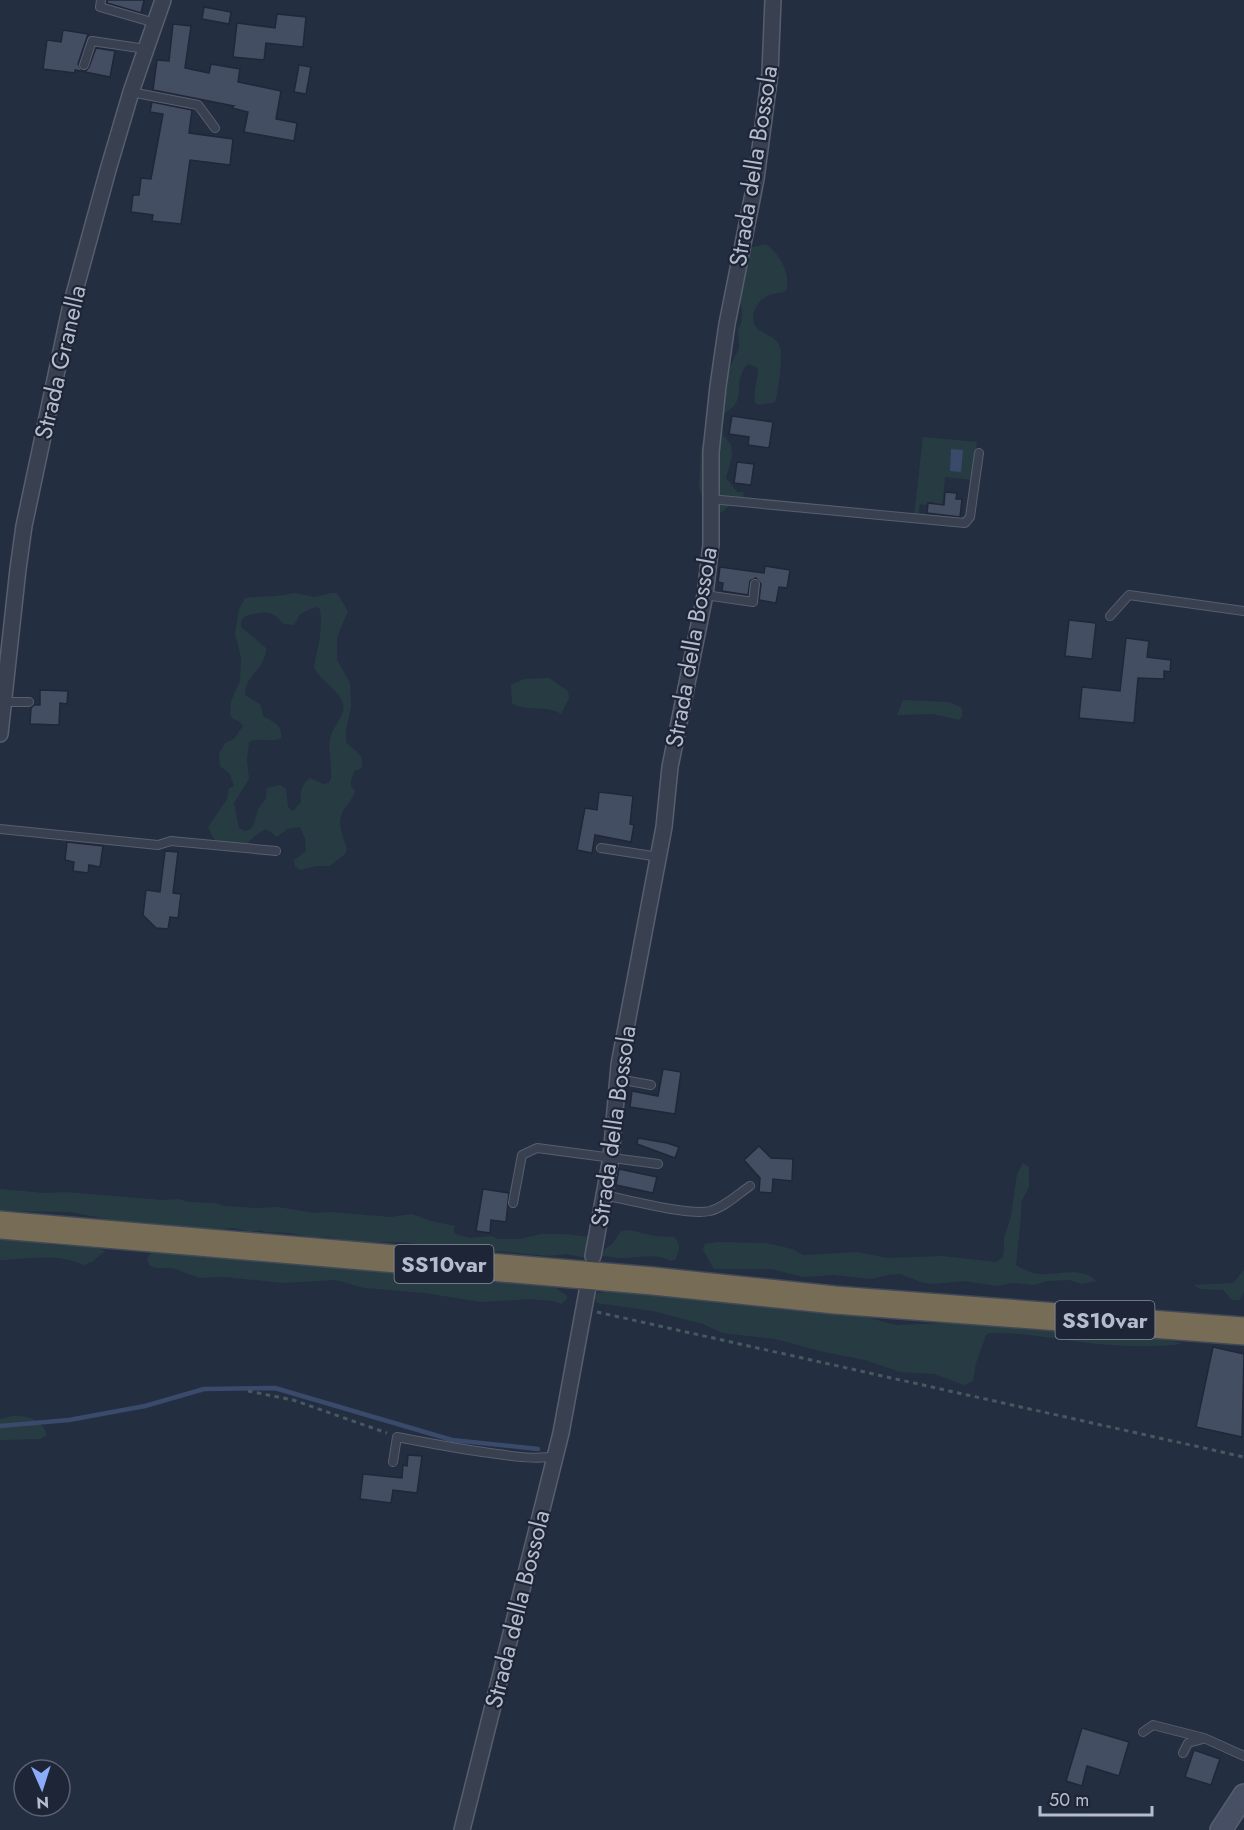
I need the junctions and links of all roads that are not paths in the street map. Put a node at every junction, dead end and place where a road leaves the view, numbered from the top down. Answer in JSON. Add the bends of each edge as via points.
{"nodes":[{"id":1,"x":101,"y":0,"type":"edge"},
{"id":2,"x":163,"y":0,"type":"edge"},
{"id":3,"x":773,"y":0,"type":"edge"},
{"id":4,"x":155,"y":23,"type":"junction"},
{"id":5,"x":146,"y":49,"type":"junction"},
{"id":6,"x":84,"y":65,"type":"dead end"},
{"id":7,"x":131,"y":92,"type":"junction"},
{"id":8,"x":215,"y":128,"type":"dead end"},
{"id":9,"x":979,"y":453,"type":"dead end"},
{"id":10,"x":710,"y":499,"type":"junction"},
{"id":11,"x":755,"y":584,"type":"dead end"},
{"id":12,"x":705,"y":595,"type":"junction"},
{"id":13,"x":1244,"y":611,"type":"edge"},
{"id":14,"x":1110,"y":616,"type":"dead end"},
{"id":15,"x":3,"y":702,"type":"junction"},
{"id":16,"x":29,"y":702,"type":"dead end"},
{"id":17,"x":0,"y":735,"type":"edge"},
{"id":18,"x":0,"y":829,"type":"edge"},
{"id":19,"x":601,"y":848,"type":"dead end"},
{"id":20,"x":276,"y":851,"type":"dead end"},
{"id":21,"x":658,"y":857,"type":"junction"},
{"id":22,"x":618,"y":1079,"type":"junction"},
{"id":23,"x":651,"y":1085,"type":"dead end"},
{"id":24,"x":611,"y":1157,"type":"junction"},
{"id":25,"x":658,"y":1164,"type":"dead end"},
{"id":26,"x":750,"y":1186,"type":"dead end"},
{"id":27,"x":604,"y":1196,"type":"junction"},
{"id":28,"x":513,"y":1203,"type":"dead end"},
{"id":29,"x":0,"y":1225,"type":"edge"},
{"id":30,"x":593,"y":1256,"type":"dead end"},
{"id":31,"x":589,"y":1281,"type":"dead end"},
{"id":32,"x":1244,"y":1311,"type":"edge"},
{"id":33,"x":1179,"y":1326,"type":"junction"},
{"id":34,"x":1244,"y":1331,"type":"edge"},
{"id":35,"x":556,"y":1456,"type":"junction"},
{"id":36,"x":393,"y":1462,"type":"dead end"},
{"id":37,"x":1143,"y":1732,"type":"dead end"},
{"id":38,"x":1204,"y":1738,"type":"junction"},
{"id":39,"x":1183,"y":1753,"type":"dead end"},
{"id":40,"x":1244,"y":1756,"type":"edge"},
{"id":41,"x":1244,"y":1795,"type":"edge"},
{"id":42,"x":462,"y":1830,"type":"edge"},
{"id":43,"x":1221,"y":1830,"type":"edge"}],
"edges":[{"from":1,"to":4,"type":"lane","via":[[100,7]]},
{"from":2,"to":4,"type":"street","name":"Strada Granella"},
{"from":3,"to":10,"type":"street","name":"Strada della Bossola","via":[[770,73],[756,179],[718,386]]},
{"from":4,"to":5,"type":"street","name":"Strada Granella"},
{"from":5,"to":6,"type":"lane","via":[[92,41]]},
{"from":5,"to":7,"type":"street","name":"Strada Granella"},
{"from":7,"to":8,"type":"lane","via":[[198,105]]},
{"from":7,"to":15,"type":"street","name":"Strada Granella","via":[[68,320],[24,526]]},
{"from":9,"to":10,"type":"lane","via":[[970,518],[965,523]]},
{"from":10,"to":12,"type":"street","name":"Strada della Bossola","via":[[711,544]]},
{"from":11,"to":12,"type":"lane","via":[[753,602]]},
{"from":12,"to":21,"type":"street","name":"Strada della Bossola","via":[[670,767]]},
{"from":13,"to":14,"type":"lane","via":[[1129,595]]},
{"from":15,"to":16,"type":"lane"},
{"from":15,"to":17,"type":"street","name":"Strada Granella"},
{"from":18,"to":20,"type":"lane","via":[[158,845],[171,841]]},
{"from":19,"to":21,"type":"lane"},
{"from":21,"to":22,"type":"street","name":"Strada della Bossola"},
{"from":22,"to":23,"type":"lane"},
{"from":22,"to":24,"type":"street","name":"Strada della Bossola"},
{"from":24,"to":25,"type":"lane"},
{"from":24,"to":27,"type":"street","name":"Strada della Bossola"},
{"from":24,"to":28,"type":"lane","via":[[537,1148],[522,1155]]},
{"from":26,"to":27,"type":"lane","via":[[710,1211]]},
{"from":27,"to":30,"type":"street","name":"Strada della Bossola"},
{"from":29,"to":33,"type":"highway","number":"SS10var","via":[[835,1300]]},
{"from":31,"to":35,"type":"street","name":"Strada della Bossola"},
{"from":32,"to":33,"type":"highway","via":[[1194,1314]]},
{"from":33,"to":34,"type":"highway","number":"SS10var"},
{"from":35,"to":36,"type":"lane","via":[[511,1456],[398,1437]]},
{"from":35,"to":42,"type":"street","name":"Strada della Bossola"},
{"from":37,"to":38,"type":"lane","via":[[1153,1725]]},
{"from":38,"to":39,"type":"lane","via":[[1188,1743]]},
{"from":38,"to":40,"type":"lane"},
{"from":41,"to":43,"type":"street"}]}
